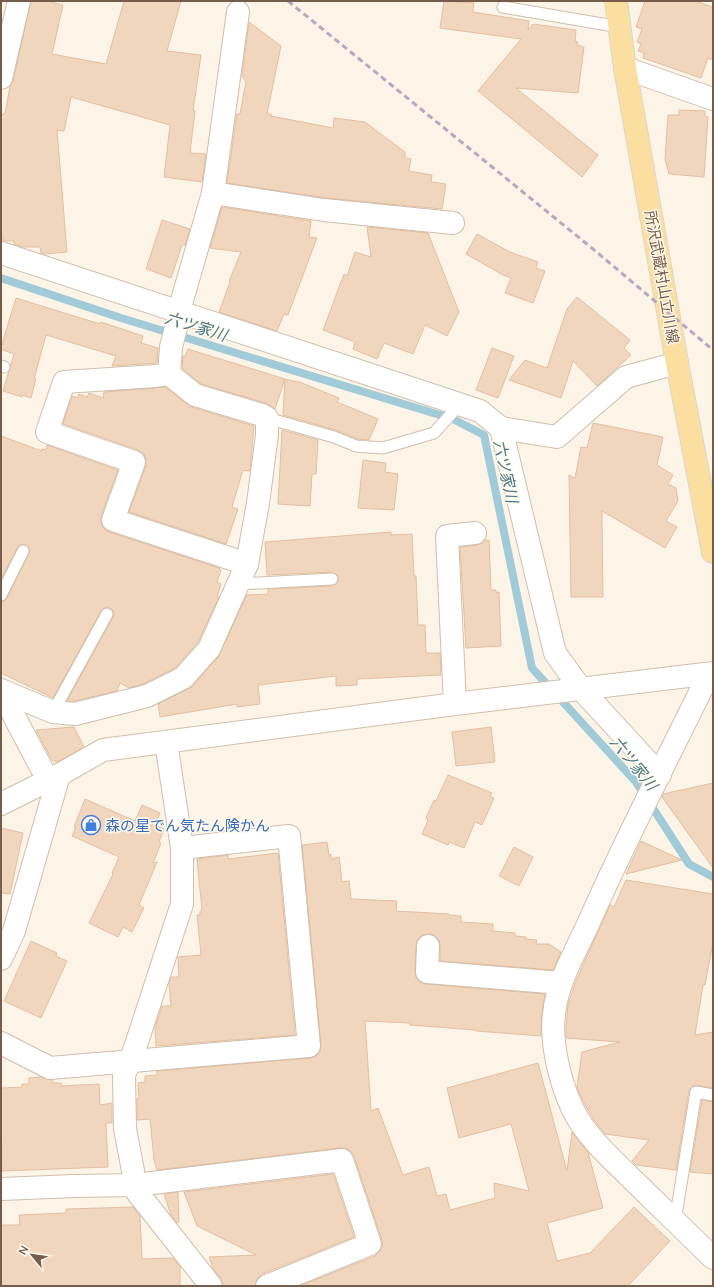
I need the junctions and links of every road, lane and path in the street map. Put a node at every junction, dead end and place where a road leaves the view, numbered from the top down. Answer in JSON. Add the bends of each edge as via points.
{"nodes":[{"id":1,"x":19,"y":1,"type":"edge"},
{"id":2,"x":616,"y":1,"type":"edge"},
{"id":3,"x":503,"y":6,"type":"dead end"},
{"id":4,"x":238,"y":12,"type":"dead end"},
{"id":5,"x":620,"y":27,"type":"junction"},
{"id":6,"x":625,"y":68,"type":"junction"},
{"id":7,"x":1,"y":78,"type":"edge"},
{"id":8,"x":713,"y":99,"type":"edge"},
{"id":9,"x":213,"y":193,"type":"junction"},
{"id":10,"x":453,"y":223,"type":"dead end"},
{"id":11,"x":1,"y":253,"type":"edge"},
{"id":12,"x":178,"y":316,"type":"junction"},
{"id":13,"x":677,"y":363,"type":"junction"},
{"id":14,"x":169,"y":374,"type":"junction"},
{"id":15,"x":460,"y":404,"type":"junction"},
{"id":16,"x":267,"y":418,"type":"junction"},
{"id":17,"x":501,"y":428,"type":"junction"},
{"id":18,"x":475,"y":533,"type":"dead end"},
{"id":19,"x":23,"y":551,"type":"dead end"},
{"id":20,"x":713,"y":552,"type":"edge"},
{"id":21,"x":247,"y":564,"type":"junction"},
{"id":22,"x":332,"y":580,"type":"dead end"},
{"id":23,"x":238,"y":584,"type":"junction"},
{"id":24,"x":1,"y":595,"type":"edge"},
{"id":25,"x":107,"y":614,"type":"dead end"},
{"id":26,"x":711,"y":673,"type":"edge"},
{"id":27,"x":574,"y":690,"type":"junction"},
{"id":28,"x":2,"y":691,"type":"edge"},
{"id":29,"x":455,"y":704,"type":"junction"},
{"id":30,"x":53,"y":712,"type":"junction"},
{"id":31,"x":166,"y":742,"type":"junction"},
{"id":32,"x":54,"y":777,"type":"junction"},
{"id":33,"x":655,"y":784,"type":"junction"},
{"id":34,"x":1,"y":804,"type":"edge"},
{"id":35,"x":182,"y":848,"type":"junction"},
{"id":36,"x":428,"y":946,"type":"dead end"},
{"id":37,"x":1,"y":959,"type":"edge"},
{"id":38,"x":561,"y":983,"type":"junction"},
{"id":39,"x":1,"y":1043,"type":"edge"},
{"id":40,"x":130,"y":1061,"type":"junction"},
{"id":41,"x":713,"y":1095,"type":"edge"},
{"id":42,"x":136,"y":1185,"type":"junction"},
{"id":43,"x":1,"y":1189,"type":"edge"},
{"id":44,"x":674,"y":1221,"type":"junction"},
{"id":45,"x":713,"y":1258,"type":"edge"},
{"id":46,"x":211,"y":1286,"type":"edge"},
{"id":47,"x":267,"y":1286,"type":"edge"}],
"edges":[{"from":1,"to":7,"type":"street"},
{"from":2,"to":5,"type":"main road","name":"所沢武蔵村山立川線"},
{"from":3,"to":5,"type":"lane"},
{"from":4,"to":9,"type":"street"},
{"from":5,"to":6,"type":"main road","name":"所沢武蔵村山立川線"},
{"from":6,"to":8,"type":"street"},
{"from":6,"to":13,"type":"main road","name":"所沢武蔵村山立川線"},
{"from":9,"to":10,"type":"street","via":[[324,210]]},
{"from":9,"to":12,"type":"street"},
{"from":11,"to":12,"type":"street"},
{"from":12,"to":14,"type":"street","via":[[171,347]]},
{"from":12,"to":15,"type":"street"},
{"from":13,"to":17,"type":"street","via":[[626,377],[557,437]]},
{"from":13,"to":20,"type":"main road","name":"所沢武蔵村山立川線"},
{"from":14,"to":16,"type":"street","via":[[195,395]]},
{"from":14,"to":21,"type":"street","via":[[64,382],[47,432],[134,462],[113,520]]},
{"from":15,"to":16,"type":"lane","via":[[434,433],[383,448],[356,446]]},
{"from":15,"to":17,"type":"street","via":[[480,410]]},
{"from":16,"to":21,"type":"street","via":[[258,503]]},
{"from":17,"to":27,"type":"street","via":[[555,653]]},
{"from":18,"to":29,"type":"street","via":[[447,536]]},
{"from":19,"to":24,"type":"lane"},
{"from":21,"to":23,"type":"street"},
{"from":22,"to":23,"type":"lane"},
{"from":23,"to":30,"type":"street","via":[[209,649],[183,678],[147,696],[75,714]]},
{"from":25,"to":30,"type":"lane"},
{"from":26,"to":27,"type":"street"},
{"from":26,"to":33,"type":"street"},
{"from":27,"to":29,"type":"street"},
{"from":27,"to":33,"type":"street"},
{"from":28,"to":30,"type":"street"},
{"from":28,"to":32,"type":"street","via":[[16,720]]},
{"from":29,"to":31,"type":"street"},
{"from":31,"to":32,"type":"street","via":[[103,750]]},
{"from":31,"to":35,"type":"street"},
{"from":32,"to":34,"type":"street"},
{"from":32,"to":37,"type":"street","via":[[14,931]]},
{"from":33,"to":38,"type":"street","via":[[602,891]]},
{"from":35,"to":40,"type":"street","via":[[182,904]]},
{"from":35,"to":40,"type":"street","via":[[289,836],[309,1046]]},
{"from":36,"to":38,"type":"street","via":[[427,972]]},
{"from":38,"to":44,"type":"street","via":[[554,1012],[554,1048],[569,1101],[597,1144]]},
{"from":39,"to":40,"type":"street","via":[[50,1068]]},
{"from":40,"to":42,"type":"street","via":[[124,1075],[125,1129]]},
{"from":41,"to":44,"type":"lane","via":[[696,1092]]},
{"from":42,"to":43,"type":"street"},
{"from":42,"to":46,"type":"street","via":[[137,1192]]},
{"from":42,"to":47,"type":"street","via":[[342,1160],[370,1244]]},
{"from":44,"to":45,"type":"street"}]}
